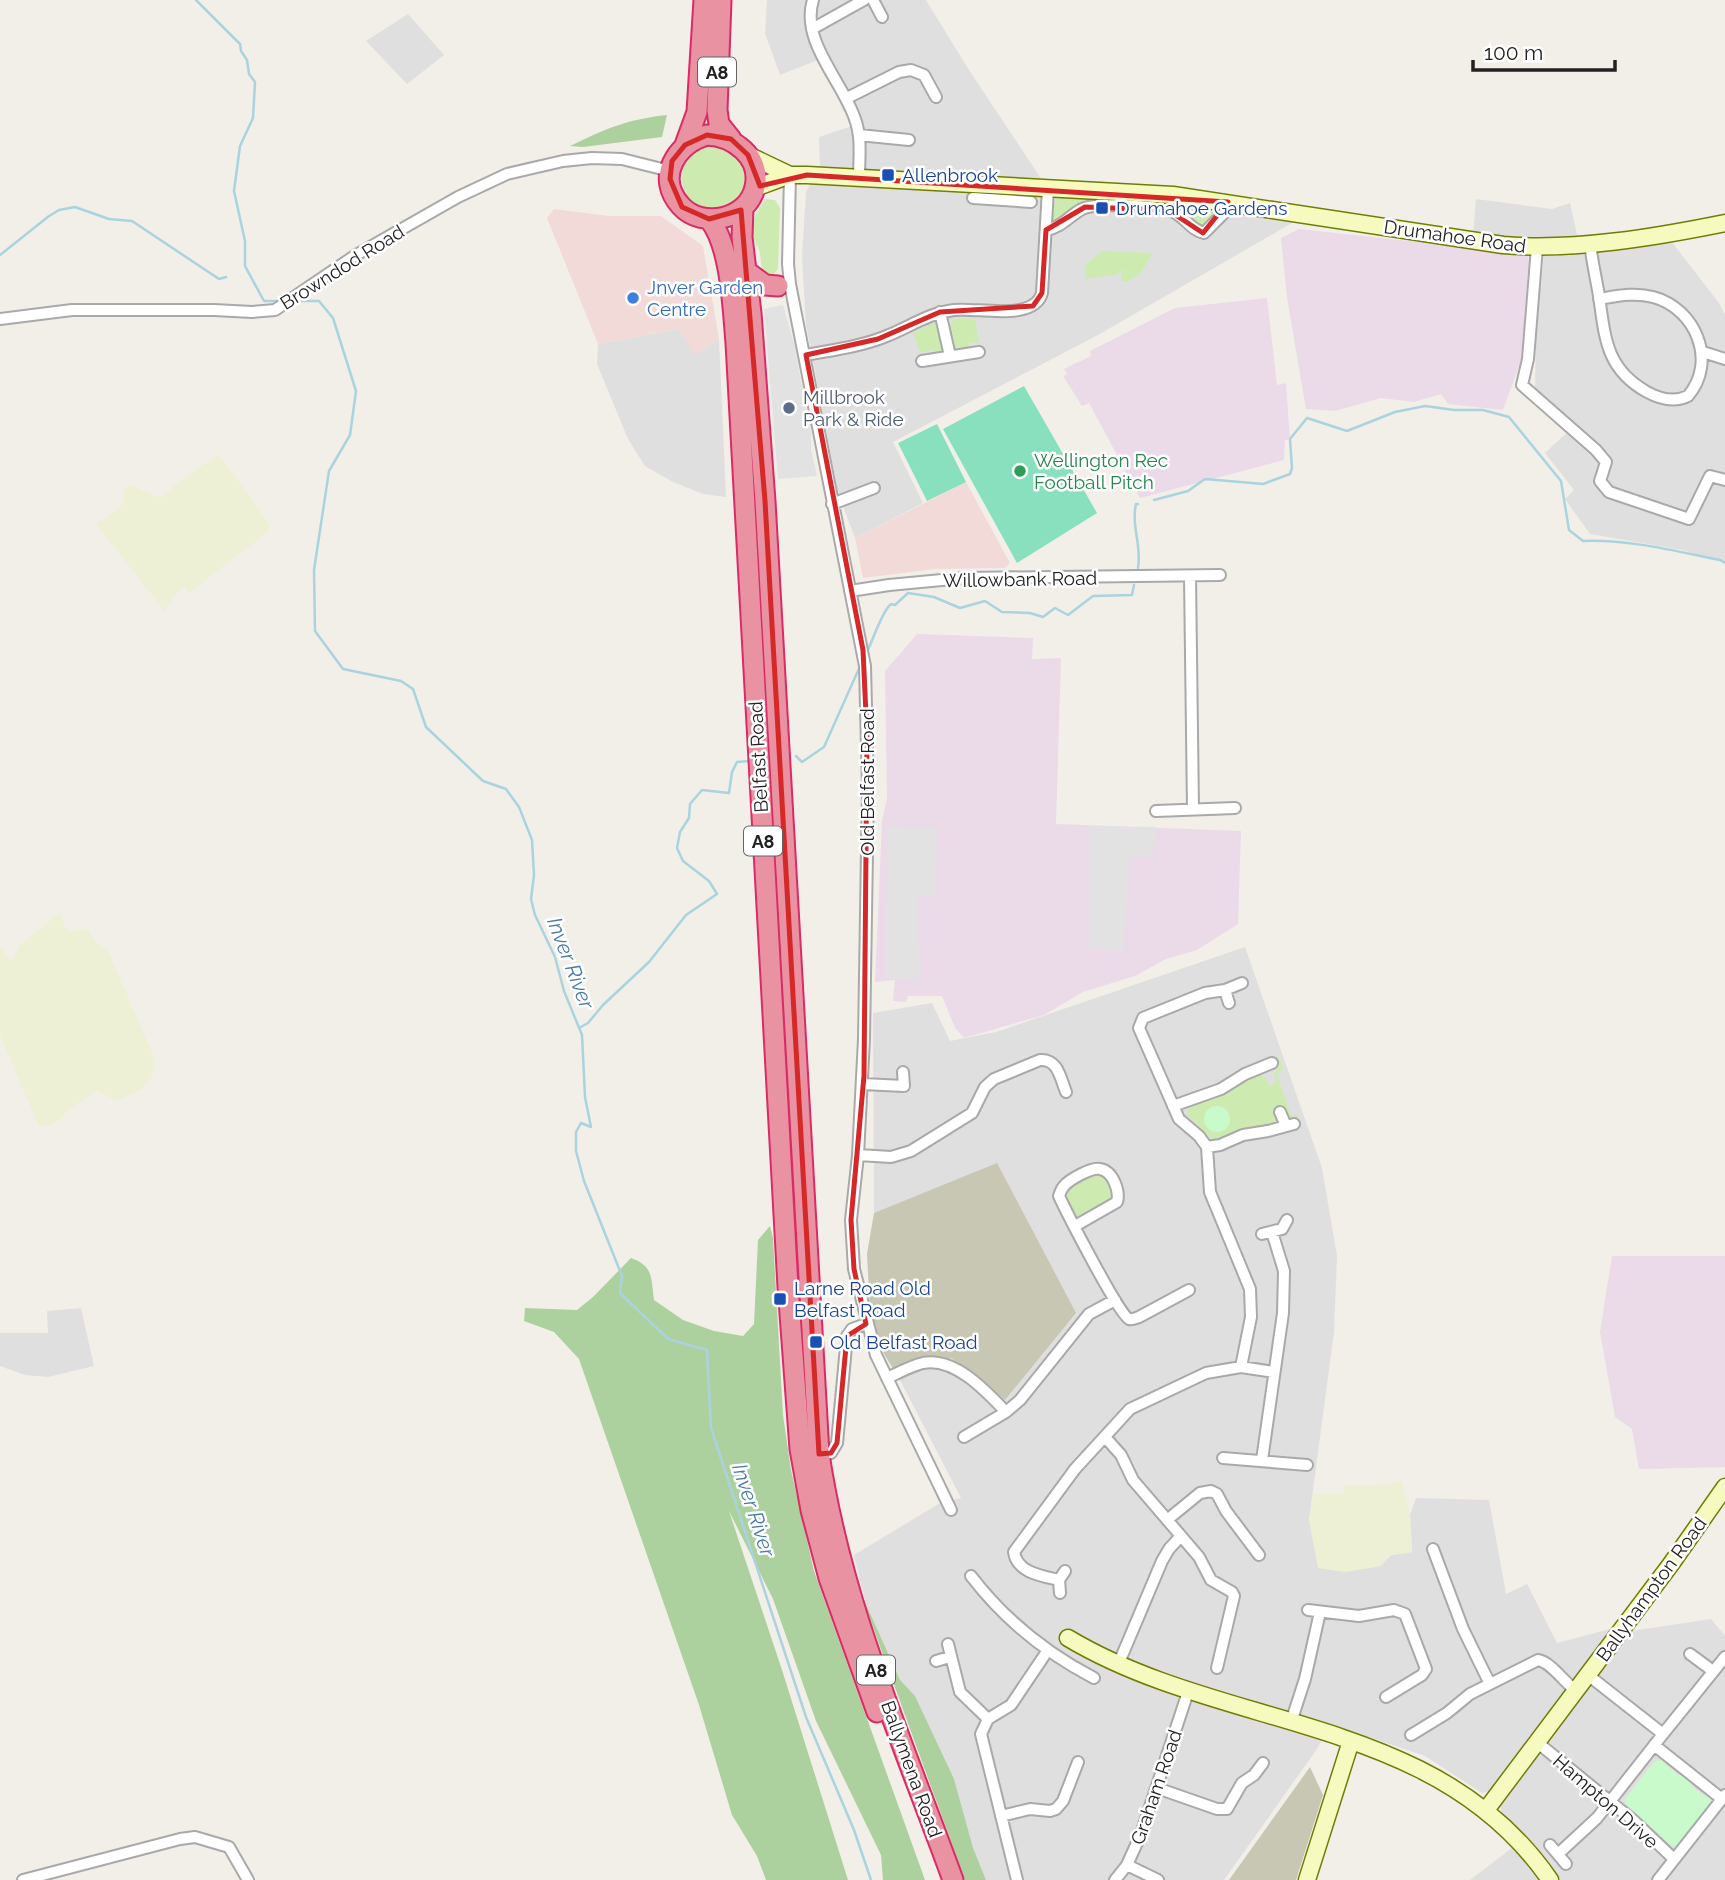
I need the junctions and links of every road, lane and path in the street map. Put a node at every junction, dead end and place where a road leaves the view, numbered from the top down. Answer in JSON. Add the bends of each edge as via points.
{"nodes":[{"id":1,"x":704,"y":0,"type":"edge"},
{"id":2,"x":722,"y":0,"type":"edge"},
{"id":3,"x":813,"y":0,"type":"edge"},
{"id":4,"x":864,"y":0,"type":"edge"},
{"id":5,"x":873,"y":0,"type":"edge"},
{"id":6,"x":882,"y":17,"type":"dead end"},
{"id":7,"x":812,"y":29,"type":"junction"},
{"id":8,"x":936,"y":97,"type":"dead end"},
{"id":9,"x":847,"y":98,"type":"junction"},
{"id":10,"x":899,"y":125,"type":"dead end"},
{"id":11,"x":859,"y":135,"type":"junction"},
{"id":12,"x":897,"y":137,"type":"junction"},
{"id":13,"x":731,"y":139,"type":"junction"},
{"id":14,"x":909,"y":140,"type":"dead end"},
{"id":15,"x":685,"y":145,"type":"junction"},
{"id":16,"x":748,"y":155,"type":"junction"},
{"id":17,"x":670,"y":171,"type":"junction"},
{"id":18,"x":790,"y":175,"type":"junction"},
{"id":19,"x":859,"y":178,"type":"junction"},
{"id":20,"x":755,"y":188,"type":"junction"},
{"id":21,"x":1048,"y":189,"type":"junction"},
{"id":22,"x":981,"y":194,"type":"junction"},
{"id":23,"x":1031,"y":202,"type":"dead end"},
{"id":24,"x":1228,"y":202,"type":"junction"},
{"id":25,"x":743,"y":208,"type":"junction"},
{"id":26,"x":709,"y":219,"type":"junction"},
{"id":27,"x":1725,"y":223,"type":"edge"},
{"id":28,"x":1046,"y":230,"type":"junction"},
{"id":29,"x":1590,"y":243,"type":"junction"},
{"id":30,"x":1537,"y":247,"type":"junction"},
{"id":31,"x":747,"y":271,"type":"junction"},
{"id":32,"x":784,"y":285,"type":"junction"},
{"id":33,"x":1599,"y":299,"type":"junction"},
{"id":34,"x":940,"y":312,"type":"junction"},
{"id":35,"x":0,"y":319,"type":"edge"},
{"id":36,"x":979,"y":352,"type":"dead end"},
{"id":37,"x":1703,"y":352,"type":"junction"},
{"id":38,"x":806,"y":355,"type":"junction"},
{"id":39,"x":950,"y":356,"type":"junction"},
{"id":40,"x":1725,"y":359,"type":"edge"},
{"id":41,"x":922,"y":361,"type":"dead end"},
{"id":42,"x":1725,"y":480,"type":"edge"},
{"id":43,"x":874,"y":488,"type":"dead end"},
{"id":44,"x":832,"y":504,"type":"junction"},
{"id":45,"x":1220,"y":575,"type":"dead end"},
{"id":46,"x":1189,"y":576,"type":"junction"},
{"id":47,"x":850,"y":591,"type":"junction"},
{"id":48,"x":1236,"y":808,"type":"dead end"},
{"id":49,"x":1193,"y":809,"type":"junction"},
{"id":50,"x":1156,"y":811,"type":"dead end"},
{"id":51,"x":1242,"y":983,"type":"dead end"},
{"id":52,"x":1225,"y":990,"type":"junction"},
{"id":53,"x":1229,"y":1003,"type":"dead end"},
{"id":54,"x":1268,"y":1069,"type":"dead end"},
{"id":55,"x":903,"y":1072,"type":"dead end"},
{"id":56,"x":863,"y":1084,"type":"junction"},
{"id":57,"x":1066,"y":1091,"type":"dead end"},
{"id":58,"x":1173,"y":1106,"type":"junction"},
{"id":59,"x":1280,"y":1112,"type":"dead end"},
{"id":60,"x":1207,"y":1147,"type":"junction"},
{"id":61,"x":858,"y":1155,"type":"junction"},
{"id":62,"x":1287,"y":1220,"type":"dead end"},
{"id":63,"x":1075,"y":1226,"type":"junction"},
{"id":64,"x":1184,"y":1289,"type":"dead end"},
{"id":65,"x":1115,"y":1300,"type":"junction"},
{"id":66,"x":866,"y":1324,"type":"junction"},
{"id":67,"x":1241,"y":1367,"type":"junction"},
{"id":68,"x":1274,"y":1372,"type":"junction"},
{"id":69,"x":887,"y":1378,"type":"junction"},
{"id":70,"x":1006,"y":1412,"type":"junction"},
{"id":71,"x":1105,"y":1437,"type":"junction"},
{"id":72,"x":978,"y":1444,"type":"dead end"},
{"id":73,"x":819,"y":1454,"type":"junction"},
{"id":74,"x":1223,"y":1458,"type":"dead end"},
{"id":75,"x":1262,"y":1460,"type":"junction"},
{"id":76,"x":1307,"y":1465,"type":"dead end"},
{"id":77,"x":803,"y":1466,"type":"joint"},
{"id":78,"x":1725,"y":1487,"type":"edge"},
{"id":79,"x":951,"y":1510,"type":"dead end"},
{"id":80,"x":1167,"y":1520,"type":"junction"},
{"id":81,"x":1180,"y":1537,"type":"junction"},
{"id":82,"x":1433,"y":1549,"type":"dead end"},
{"id":83,"x":1259,"y":1556,"type":"dead end"},
{"id":84,"x":972,"y":1583,"type":"dead end"},
{"id":85,"x":1060,"y":1592,"type":"dead end"},
{"id":86,"x":1068,"y":1639,"type":"dead end"},
{"id":87,"x":948,"y":1644,"type":"dead end"},
{"id":88,"x":1048,"y":1650,"type":"junction"},
{"id":89,"x":1690,"y":1654,"type":"dead end"},
{"id":90,"x":950,"y":1657,"type":"junction"},
{"id":91,"x":1725,"y":1657,"type":"edge"},
{"id":92,"x":1215,"y":1659,"type":"dead end"},
{"id":93,"x":936,"y":1661,"type":"dead end"},
{"id":94,"x":1118,"y":1665,"type":"junction"},
{"id":95,"x":1713,"y":1671,"type":"junction"},
{"id":96,"x":1588,"y":1675,"type":"junction"},
{"id":97,"x":1094,"y":1678,"type":"dead end"},
{"id":98,"x":1490,"y":1684,"type":"junction"},
{"id":99,"x":1189,"y":1689,"type":"junction"},
{"id":100,"x":1391,"y":1690,"type":"dead end"},
{"id":101,"x":1576,"y":1691,"type":"junction"},
{"id":102,"x":988,"y":1719,"type":"junction"},
{"id":103,"x":1291,"y":1722,"type":"junction"},
{"id":104,"x":1662,"y":1734,"type":"junction"},
{"id":105,"x":1411,"y":1735,"type":"dead end"},
{"id":106,"x":1351,"y":1741,"type":"junction"},
{"id":107,"x":1538,"y":1743,"type":"junction"},
{"id":108,"x":1654,"y":1745,"type":"junction"},
{"id":109,"x":1078,"y":1762,"type":"dead end"},
{"id":110,"x":1263,"y":1763,"type":"dead end"},
{"id":111,"x":1157,"y":1788,"type":"junction"},
{"id":112,"x":1723,"y":1797,"type":"edge"},
{"id":113,"x":1610,"y":1802,"type":"junction"},
{"id":114,"x":1486,"y":1811,"type":"junction"},
{"id":115,"x":1001,"y":1816,"type":"junction"},
{"id":116,"x":1674,"y":1859,"type":"junction"},
{"id":117,"x":1566,"y":1864,"type":"dead end"},
{"id":118,"x":1127,"y":1865,"type":"junction"},
{"id":119,"x":1547,"y":1879,"type":"edge"},
{"id":120,"x":23,"y":1880,"type":"edge"},
{"id":121,"x":248,"y":1880,"type":"edge"},
{"id":122,"x":939,"y":1880,"type":"edge"},
{"id":123,"x":953,"y":1880,"type":"edge"},
{"id":124,"x":1017,"y":1880,"type":"edge"},
{"id":125,"x":1115,"y":1880,"type":"edge"},
{"id":126,"x":1158,"y":1880,"type":"edge"},
{"id":127,"x":1307,"y":1880,"type":"edge"},
{"id":128,"x":1658,"y":1880,"type":"edge"}],
"edges":[{"from":1,"to":15,"type":"highway","number":"A8","via":[[697,112]]},
{"from":2,"to":13,"type":"highway","number":"A8","via":[[717,110],[719,124]]},
{"from":3,"to":7,"type":"street"},
{"from":4,"to":7,"type":"street"},
{"from":5,"to":6,"type":"street"},
{"from":7,"to":9,"type":"street"},
{"from":8,"to":9,"type":"street","via":[[924,75],[905,70]]},
{"from":9,"to":11,"type":"street"},
{"from":10,"to":12,"type":"street"},
{"from":11,"to":12,"type":"street"},
{"from":11,"to":19,"type":"street"},
{"from":12,"to":14,"type":"street"},
{"from":13,"to":15,"type":"highway","via":[[707,135]]},
{"from":13,"to":16,"type":"highway","number":"A8"},
{"from":15,"to":17,"type":"highway","number":"A8"},
{"from":16,"to":18,"type":"street","name":"Drumahoe Road"},
{"from":16,"to":20,"type":"highway","via":[[756,174]]},
{"from":17,"to":26,"type":"highway","via":[[677,201],[694,216]]},
{"from":17,"to":35,"type":"street","name":"Browndod Road","via":[[635,161],[592,158],[507,174],[356,255],[275,310],[72,310]]},
{"from":18,"to":19,"type":"street","name":"Drumahoe Road"},
{"from":18,"to":20,"type":"street","name":"Drumahoe Road"},
{"from":18,"to":32,"type":"street","name":"Old Belfast Road"},
{"from":19,"to":22,"type":"street","name":"Drumahoe Road"},
{"from":20,"to":25,"type":"highway"},
{"from":21,"to":22,"type":"street","name":"Drumahoe Road"},
{"from":21,"to":24,"type":"street","name":"Drumahoe Road"},
{"from":21,"to":28,"type":"street"},
{"from":22,"to":23,"type":"street","name":"Drumahoe Road"},
{"from":24,"to":28,"type":"street","via":[[1204,233],[1168,210],[1100,205],[1086,207],[1059,227]]},
{"from":24,"to":30,"type":"street","name":"Drumahoe Road"},
{"from":25,"to":26,"type":"highway"},
{"from":25,"to":31,"type":"highway","name":"Belfast Road","number":"A8"},
{"from":26,"to":77,"type":"highway","name":"Belfast Road","number":"A8","via":[[722,244],[736,343],[788,1300]]},
{"from":27,"to":29,"type":"street","name":"Drumahoe Road"},
{"from":28,"to":34,"type":"street","via":[[1042,293],[1036,304],[1003,311]]},
{"from":29,"to":30,"type":"street","name":"Drumahoe Road"},
{"from":29,"to":33,"type":"street"},
{"from":30,"to":42,"type":"street","via":[[1522,385],[1606,462],[1600,481],[1609,492],[1689,519],[1710,475]]},
{"from":31,"to":32,"type":"highway","via":[[765,285]]},
{"from":31,"to":73,"type":"highway","name":"Belfast Road","number":"A8","via":[[765,501]]},
{"from":32,"to":38,"type":"street","name":"Old Belfast Road"},
{"from":33,"to":37,"type":"street","via":[[1640,294],[1671,304],[1686,318]]},
{"from":33,"to":37,"type":"street","via":[[1610,355],[1626,377],[1651,394],[1671,400],[1688,396],[1701,369]]},
{"from":34,"to":38,"type":"street","via":[[878,339]]},
{"from":34,"to":39,"type":"street"},
{"from":36,"to":39,"type":"street"},
{"from":37,"to":40,"type":"street"},
{"from":38,"to":44,"type":"street","name":"Old Belfast Road"},
{"from":39,"to":41,"type":"street"},
{"from":43,"to":44,"type":"street"},
{"from":44,"to":47,"type":"street","name":"Old Belfast Road"},
{"from":45,"to":46,"type":"street","name":"Willowbank Road"},
{"from":46,"to":47,"type":"street","name":"Willowbank Road","via":[[963,578]]},
{"from":46,"to":49,"type":"street"},
{"from":47,"to":56,"type":"street","name":"Old Belfast Road","via":[[865,666],[868,802]]},
{"from":48,"to":49,"type":"street"},
{"from":49,"to":50,"type":"street"},
{"from":51,"to":52,"type":"street"},
{"from":52,"to":53,"type":"street"},
{"from":52,"to":58,"type":"street","via":[[1205,993],[1143,1018],[1139,1028]]},
{"from":54,"to":58,"type":"street","via":[[1245,1074],[1221,1089]]},
{"from":55,"to":56,"type":"street","via":[[904,1086]]},
{"from":56,"to":61,"type":"street","name":"Old Belfast Road"},
{"from":57,"to":61,"type":"street","via":[[1055,1064],[1040,1060],[994,1079],[972,1113],[911,1150],[891,1157]]},
{"from":58,"to":60,"type":"street","via":[[1179,1119]]},
{"from":59,"to":60,"type":"street","via":[[1290,1125]]},
{"from":60,"to":67,"type":"street","via":[[1210,1192],[1250,1289],[1251,1311]]},
{"from":61,"to":66,"type":"street","name":"Old Belfast Road","via":[[851,1220]]},
{"from":62,"to":68,"type":"street","via":[[1282,1229],[1267,1233],[1284,1271]]},
{"from":63,"to":63,"type":"street","via":[[1117,1202],[1117,1189],[1102,1169],[1062,1189],[1059,1196]]},
{"from":63,"to":65,"type":"street"},
{"from":64,"to":65,"type":"street","via":[[1133,1319],[1125,1316]]},
{"from":65,"to":70,"type":"street","via":[[1089,1314]]},
{"from":66,"to":69,"type":"street","name":"Old Belfast Road"},
{"from":66,"to":73,"type":"street","via":[[847,1336],[836,1443],[831,1453]]},
{"from":67,"to":68,"type":"street"},
{"from":67,"to":71,"type":"street","via":[[1206,1373],[1130,1409]]},
{"from":68,"to":75,"type":"street"},
{"from":69,"to":70,"type":"street","via":[[923,1363],[943,1364],[973,1381]]},
{"from":69,"to":79,"type":"street","name":"Old Belfast Road"},
{"from":70,"to":72,"type":"street","via":[[967,1435]]},
{"from":71,"to":80,"type":"street"},
{"from":71,"to":85,"type":"street","via":[[1075,1469],[1014,1552],[1019,1564],[1032,1573],[1062,1576]]},
{"from":73,"to":123,"type":"highway","name":"Ballymena Road","number":"A8","via":[[833,1535],[854,1609]]},
{"from":74,"to":75,"type":"street"},
{"from":75,"to":76,"type":"street"},
{"from":77,"to":122,"type":"highway","name":"Ballymena Road","number":"A8","via":[[833,1591]]},
{"from":78,"to":96,"type":"street","name":"Ballyhampton Road"},
{"from":80,"to":81,"type":"street"},
{"from":80,"to":83,"type":"street","via":[[1200,1493],[1212,1491]]},
{"from":81,"to":92,"type":"street","via":[[1211,1580],[1234,1596]]},
{"from":81,"to":94,"type":"street","via":[[1162,1561]]},
{"from":82,"to":98,"type":"street"},
{"from":84,"to":88,"type":"street"},
{"from":86,"to":94,"type":"street"},
{"from":87,"to":90,"type":"street"},
{"from":88,"to":97,"type":"street"},
{"from":88,"to":102,"type":"street","via":[[1011,1705]]},
{"from":89,"to":95,"type":"street"},
{"from":90,"to":93,"type":"street"},
{"from":90,"to":102,"type":"street","via":[[960,1692]]},
{"from":91,"to":95,"type":"street"},
{"from":94,"to":99,"type":"street"},
{"from":95,"to":104,"type":"street"},
{"from":96,"to":101,"type":"street","name":"Ballyhampton Road"},
{"from":96,"to":104,"type":"street"},
{"from":98,"to":101,"type":"street","via":[[1538,1660],[1548,1663]]},
{"from":98,"to":105,"type":"street"},
{"from":99,"to":103,"type":"street"},
{"from":99,"to":111,"type":"street","name":"Graham Road"},
{"from":100,"to":103,"type":"street","via":[[1426,1668],[1405,1614],[1396,1610],[1362,1616],[1314,1611],[1305,1679]]},
{"from":101,"to":107,"type":"street","name":"Ballyhampton Road"},
{"from":102,"to":115,"type":"street","via":[[982,1742]]},
{"from":103,"to":106,"type":"street"},
{"from":104,"to":108,"type":"street"},
{"from":106,"to":114,"type":"street","via":[[1427,1772]]},
{"from":106,"to":127,"type":"street"},
{"from":107,"to":113,"type":"street","name":"Hampton Drive"},
{"from":107,"to":114,"type":"street","name":"Ballyhampton Road"},
{"from":108,"to":112,"type":"street"},
{"from":108,"to":113,"type":"street"},
{"from":109,"to":115,"type":"street","via":[[1057,1808]]},
{"from":110,"to":111,"type":"street","via":[[1242,1783],[1227,1809]]},
{"from":111,"to":118,"type":"street","name":"Graham Road"},
{"from":112,"to":116,"type":"street"},
{"from":113,"to":116,"type":"street","name":"Hampton Drive"},
{"from":113,"to":117,"type":"street","via":[[1590,1826],[1554,1849]]},
{"from":114,"to":119,"type":"street","via":[[1518,1841]]},
{"from":115,"to":124,"type":"street"},
{"from":116,"to":128,"type":"street"},
{"from":118,"to":125,"type":"street","name":"Graham Road"},
{"from":118,"to":126,"type":"street"},
{"from":120,"to":121,"type":"street","via":[[192,1837],[229,1847]]}]}
